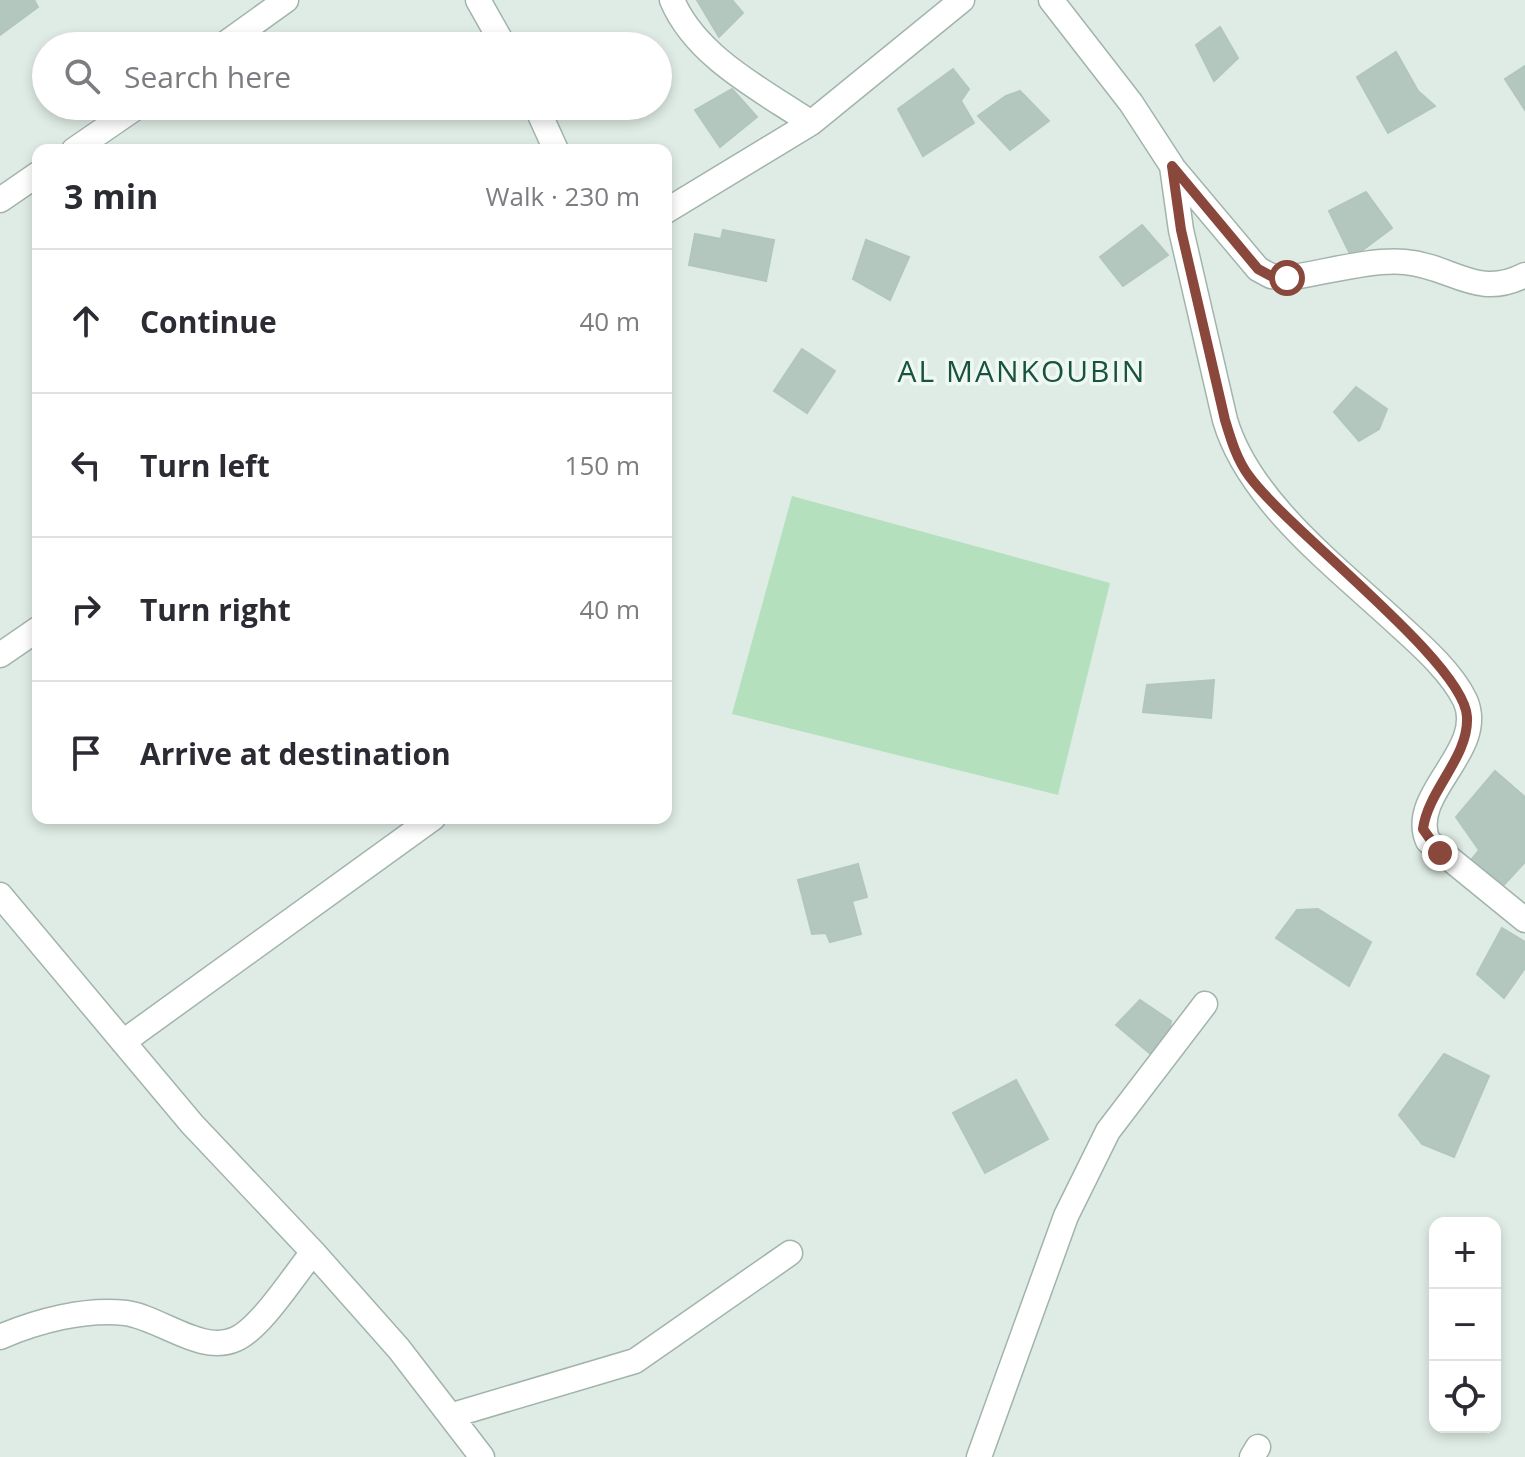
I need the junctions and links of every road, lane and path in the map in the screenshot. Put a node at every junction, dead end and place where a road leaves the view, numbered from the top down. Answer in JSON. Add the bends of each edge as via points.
{"nodes":[{"id":1,"x":286,"y":0,"type":"edge"},
{"id":2,"x":478,"y":0,"type":"edge"},
{"id":3,"x":672,"y":0,"type":"edge"},
{"id":4,"x":962,"y":0,"type":"edge"},
{"id":5,"x":1051,"y":0,"type":"edge"},
{"id":6,"x":241,"y":32,"type":"edge"},
{"id":7,"x":496,"y":32,"type":"edge"},
{"id":8,"x":118,"y":120,"type":"edge"},
{"id":9,"x":542,"y":120,"type":"edge"},
{"id":10,"x":811,"y":123,"type":"junction"},
{"id":11,"x":83,"y":144,"type":"edge"},
{"id":12,"x":553,"y":144,"type":"edge"},
{"id":13,"x":1172,"y":166,"type":"junction"},
{"id":14,"x":32,"y":178,"type":"edge"},
{"id":15,"x":0,"y":200,"type":"edge"},
{"id":16,"x":672,"y":207,"type":"edge"},
{"id":17,"x":1525,"y":275,"type":"edge"},
{"id":18,"x":32,"y":633,"type":"edge"},
{"id":19,"x":0,"y":655,"type":"edge"},
{"id":20,"x":425,"y":824,"type":"edge"},
{"id":21,"x":0,"y":895,"type":"edge"},
{"id":22,"x":1525,"y":920,"type":"edge"},
{"id":23,"x":1205,"y":1004,"type":"dead end"},
{"id":24,"x":123,"y":1042,"type":"junction"},
{"id":25,"x":313,"y":1252,"type":"junction"},
{"id":26,"x":790,"y":1253,"type":"dead end"},
{"id":27,"x":0,"y":1337,"type":"edge"},
{"id":28,"x":453,"y":1415,"type":"junction"},
{"id":29,"x":482,"y":1457,"type":"edge"},
{"id":30,"x":979,"y":1457,"type":"edge"}],
"edges":[{"from":1,"to":6,"type":"street"},
{"from":2,"to":7,"type":"street"},
{"from":3,"to":10,"type":"street","via":[[697,37],[726,66]]},
{"from":4,"to":10,"type":"street"},
{"from":5,"to":13,"type":"street"},
{"from":8,"to":11,"type":"street"},
{"from":9,"to":12,"type":"street"},
{"from":10,"to":16,"type":"street"},
{"from":13,"to":17,"type":"street","via":[[1258,269],[1271,276],[1406,262],[1490,286]]},
{"from":13,"to":22,"type":"street","via":[[1181,230],[1234,449],[1270,502],[1457,687],[1466,704],[1463,740],[1425,814],[1423,829],[1440,853]]},
{"from":14,"to":15,"type":"street"},
{"from":18,"to":19,"type":"street"},
{"from":20,"to":24,"type":"street"},
{"from":21,"to":24,"type":"street"},
{"from":23,"to":30,"type":"street","via":[[1108,1131],[1066,1216]]},
{"from":24,"to":25,"type":"street"},
{"from":25,"to":27,"type":"street","via":[[252,1327],[223,1344],[206,1343],[154,1319],[123,1313],[71,1315]]},
{"from":25,"to":28,"type":"street"},
{"from":26,"to":28,"type":"street","via":[[635,1361]]},
{"from":28,"to":29,"type":"street"}]}
